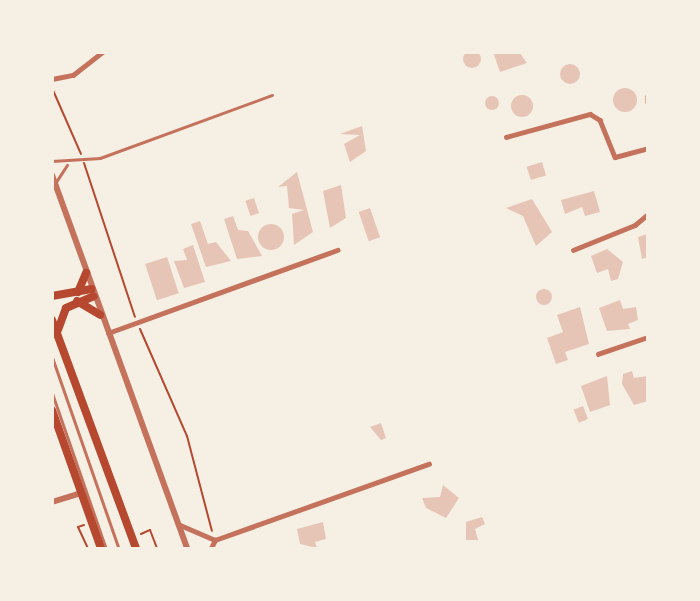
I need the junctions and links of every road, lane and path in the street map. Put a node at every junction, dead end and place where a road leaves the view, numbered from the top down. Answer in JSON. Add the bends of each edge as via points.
{"nodes":[{"id":1,"x":103,"y":52,"type":"edge"},
{"id":2,"x":52,"y":79,"type":"edge"},
{"id":3,"x":272,"y":95,"type":"dead end"},
{"id":4,"x":648,"y":96,"type":"edge"},
{"id":5,"x":648,"y":102,"type":"edge"},
{"id":6,"x":506,"y":137,"type":"dead end"},
{"id":7,"x":648,"y":148,"type":"edge"},
{"id":8,"x":52,"y":161,"type":"edge"},
{"id":9,"x":67,"y":165,"type":"junction"},
{"id":10,"x":52,"y":174,"type":"edge"},
{"id":11,"x":55,"y":183,"type":"junction"},
{"id":12,"x":648,"y":214,"type":"edge"},
{"id":13,"x":337,"y":250,"type":"dead end"},
{"id":14,"x":573,"y":250,"type":"dead end"},
{"id":15,"x":86,"y":273,"type":"junction"},
{"id":16,"x":93,"y":292,"type":"junction"},
{"id":17,"x":52,"y":296,"type":"edge"},
{"id":18,"x":77,"y":297,"type":"junction"},
{"id":19,"x":100,"y":315,"type":"junction"},
{"id":20,"x":52,"y":320,"type":"edge"},
{"id":21,"x":57,"y":333,"type":"junction"},
{"id":22,"x":108,"y":333,"type":"junction"},
{"id":23,"x":648,"y":337,"type":"edge"},
{"id":24,"x":598,"y":354,"type":"dead end"},
{"id":25,"x":52,"y":356,"type":"edge"},
{"id":26,"x":52,"y":392,"type":"edge"},
{"id":27,"x":52,"y":410,"type":"edge"},
{"id":28,"x":429,"y":464,"type":"dead end"},
{"id":29,"x":82,"y":492,"type":"junction"},
{"id":30,"x":52,"y":502,"type":"edge"},
{"id":31,"x":92,"y":522,"type":"junction"},
{"id":32,"x":178,"y":524,"type":"junction"},
{"id":33,"x":150,"y":530,"type":"dead end"},
{"id":34,"x":215,"y":540,"type":"junction"},
{"id":35,"x":88,"y":548,"type":"edge"},
{"id":36,"x":101,"y":548,"type":"edge"},
{"id":37,"x":106,"y":548,"type":"edge"},
{"id":38,"x":119,"y":548,"type":"edge"},
{"id":39,"x":136,"y":548,"type":"edge"},
{"id":40,"x":157,"y":548,"type":"edge"},
{"id":41,"x":187,"y":548,"type":"edge"},
{"id":42,"x":211,"y":548,"type":"edge"}],
"edges":[{"from":1,"to":2,"type":"street","via":[[73,75]]},
{"from":3,"to":9,"type":"lane"},
{"from":4,"to":5,"type":"street"},
{"from":6,"to":7,"type":"street","via":[[590,114],[600,120],[615,157]]},
{"from":8,"to":9,"type":"lane"},
{"from":9,"to":11,"type":"lane"},
{"from":10,"to":11,"type":"street"},
{"from":11,"to":15,"type":"street"},
{"from":12,"to":14,"type":"street","via":[[635,225]]},
{"from":13,"to":22,"type":"street"},
{"from":15,"to":16,"type":"street"},
{"from":15,"to":18,"type":"highway"},
{"from":16,"to":18,"type":"highway"},
{"from":16,"to":19,"type":"street"},
{"from":17,"to":18,"type":"highway"},
{"from":18,"to":19,"type":"highway"},
{"from":18,"to":21,"type":"highway","via":[[62,312]]},
{"from":19,"to":22,"type":"street"},
{"from":20,"to":21,"type":"highway"},
{"from":21,"to":39,"type":"highway"},
{"from":22,"to":32,"type":"street"},
{"from":23,"to":24,"type":"street"},
{"from":25,"to":38,"type":"lane"},
{"from":26,"to":37,"type":"lane"},
{"from":27,"to":29,"type":"highway"},
{"from":28,"to":34,"type":"street"},
{"from":29,"to":30,"type":"street"},
{"from":29,"to":31,"type":"highway"},
{"from":31,"to":35,"type":"path","via":[[78,527]]},
{"from":31,"to":36,"type":"highway"},
{"from":32,"to":34,"type":"street"},
{"from":32,"to":41,"type":"street"},
{"from":33,"to":40,"type":"path"},
{"from":34,"to":42,"type":"street"}]}
